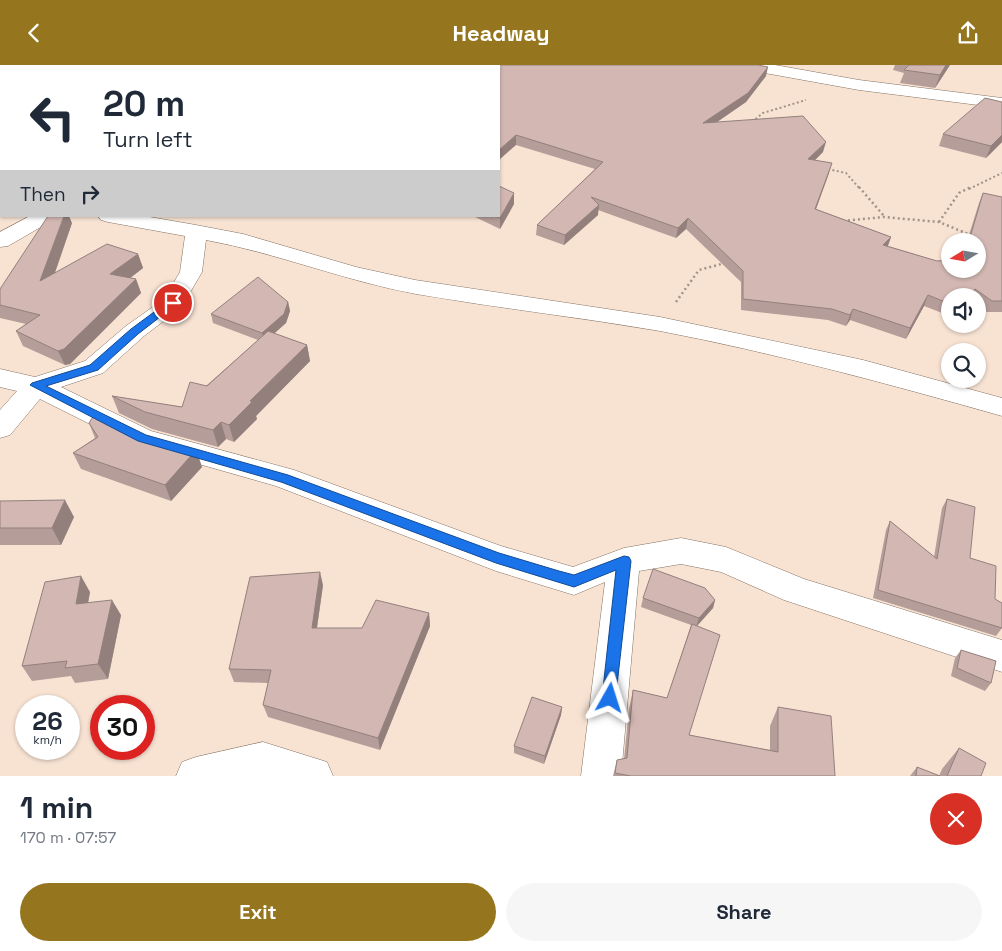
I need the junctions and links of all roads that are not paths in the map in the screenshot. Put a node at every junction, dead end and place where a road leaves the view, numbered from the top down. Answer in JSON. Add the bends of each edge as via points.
{"nodes":[{"id":1,"x":748,"y":65,"type":"edge"},
{"id":2,"x":1002,"y":103,"type":"edge"},
{"id":3,"x":44,"y":217,"type":"edge"},
{"id":4,"x":117,"y":217,"type":"edge"},
{"id":5,"x":186,"y":225,"type":"edge"},
{"id":6,"x":0,"y":241,"type":"edge"},
{"id":7,"x":0,"y":377,"type":"edge"},
{"id":8,"x":36,"y":385,"type":"junction"},
{"id":9,"x":1002,"y":407,"type":"edge"},
{"id":10,"x":0,"y":428,"type":"edge"},
{"id":11,"x":624,"y":561,"type":"junction"},
{"id":12,"x":1002,"y":656,"type":"edge"},
{"id":13,"x":196,"y":776,"type":"edge"},
{"id":14,"x":313,"y":776,"type":"edge"},
{"id":15,"x":601,"y":776,"type":"edge"}],
"edges":[{"from":1,"to":2,"type":"street","via":[[859,85]]},
{"from":3,"to":6,"type":"street"},
{"from":4,"to":5,"type":"street"},
{"from":5,"to":8,"type":"street","via":[[191,272],[173,303],[134,331],[94,367]]},
{"from":5,"to":9,"type":"street","via":[[351,273],[415,287],[660,324],[862,368]]},
{"from":7,"to":8,"type":"street"},
{"from":8,"to":10,"type":"street"},
{"from":8,"to":11,"type":"street","via":[[142,438],[284,479],[540,571],[574,581]]},
{"from":11,"to":12,"type":"street","via":[[681,551],[726,560],[796,590]]},
{"from":11,"to":15,"type":"street"},
{"from":13,"to":14,"type":"street","via":[[263,761]]}]}
